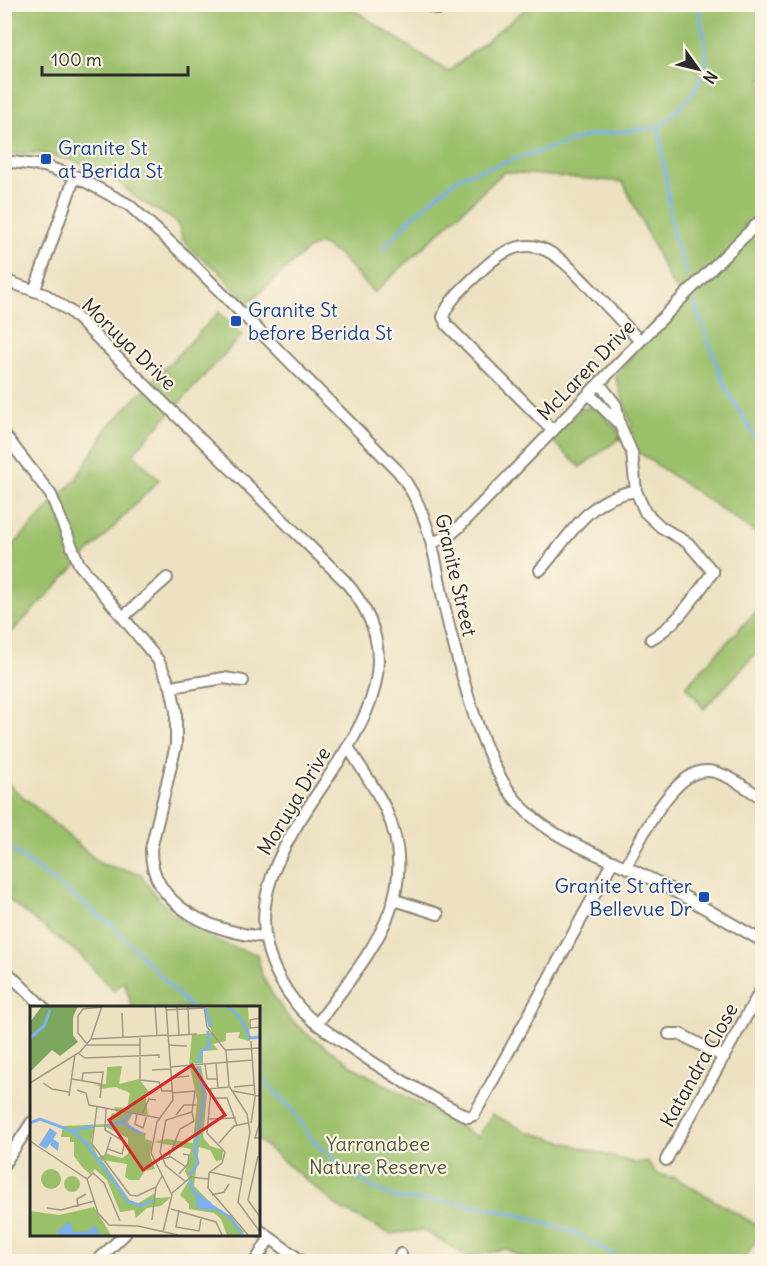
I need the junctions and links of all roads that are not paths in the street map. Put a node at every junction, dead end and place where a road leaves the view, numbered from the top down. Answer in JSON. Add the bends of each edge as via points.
{"nodes":[{"id":1,"x":425,"y":4,"type":"edge"},
{"id":2,"x":450,"y":4,"type":"edge"},
{"id":3,"x":4,"y":161,"type":"edge"},
{"id":4,"x":75,"y":176,"type":"junction"},
{"id":5,"x":762,"y":219,"type":"edge"},
{"id":6,"x":4,"y":280,"type":"edge"},
{"id":7,"x":34,"y":289,"type":"junction"},
{"id":8,"x":640,"y":341,"type":"junction"},
{"id":9,"x":599,"y":383,"type":"junction"},
{"id":10,"x":589,"y":394,"type":"junction"},
{"id":11,"x":620,"y":425,"type":"junction"},
{"id":12,"x":553,"y":431,"type":"junction"},
{"id":13,"x":4,"y":434,"type":"edge"},
{"id":14,"x":636,"y":491,"type":"junction"},
{"id":15,"x":434,"y":542,"type":"junction"},
{"id":16,"x":540,"y":570,"type":"dead end"},
{"id":17,"x":167,"y":578,"type":"dead end"},
{"id":18,"x":123,"y":617,"type":"junction"},
{"id":19,"x":651,"y":639,"type":"dead end"},
{"id":20,"x":243,"y":681,"type":"dead end"},
{"id":21,"x":171,"y":687,"type":"junction"},
{"id":22,"x":348,"y":747,"type":"junction"},
{"id":23,"x":762,"y":798,"type":"edge"},
{"id":24,"x":635,"y":850,"type":"junction"},
{"id":25,"x":613,"y":861,"type":"junction"},
{"id":26,"x":626,"y":867,"type":"junction"},
{"id":27,"x":640,"y":874,"type":"junction"},
{"id":28,"x":395,"y":900,"type":"junction"},
{"id":29,"x":438,"y":914,"type":"dead end"},
{"id":30,"x":266,"y":937,"type":"junction"},
{"id":31,"x":762,"y":941,"type":"edge"},
{"id":32,"x":4,"y":969,"type":"edge"},
{"id":33,"x":762,"y":988,"type":"edge"},
{"id":34,"x":42,"y":1006,"type":"edge"},
{"id":35,"x":317,"y":1024,"type":"junction"},
{"id":36,"x":669,"y":1034,"type":"dead end"},
{"id":37,"x":724,"y":1057,"type":"junction"},
{"id":38,"x":30,"y":1125,"type":"edge"},
{"id":39,"x":666,"y":1160,"type":"dead end"},
{"id":40,"x":4,"y":1164,"type":"edge"},
{"id":41,"x":260,"y":1231,"type":"edge"},
{"id":42,"x":123,"y":1236,"type":"edge"},
{"id":43,"x":269,"y":1239,"type":"junction"},
{"id":44,"x":96,"y":1262,"type":"edge"},
{"id":45,"x":255,"y":1262,"type":"edge"},
{"id":46,"x":303,"y":1262,"type":"edge"}],
"edges":[{"from":1,"to":2,"type":"street","via":[[438,9]]},
{"from":3,"to":4,"type":"street","name":"Granite Street","via":[[44,166]]},
{"from":4,"to":7,"type":"street"},
{"from":4,"to":15,"type":"street","name":"Granite Street","via":[[112,194],[145,218],[391,464],[415,496]]},
{"from":5,"to":8,"type":"street","name":"McLaren Drive"},
{"from":6,"to":7,"type":"street","name":"Moruya Drive"},
{"from":7,"to":22,"type":"street","name":"Moruya Drive","via":[[71,312],[363,602],[373,626],[379,667],[365,717]]},
{"from":8,"to":9,"type":"street","name":"McLaren Drive"},
{"from":8,"to":12,"type":"street","via":[[564,260],[542,247],[528,245],[500,253],[453,299],[443,317],[447,325]]},
{"from":9,"to":10,"type":"street","name":"McLaren Drive"},
{"from":9,"to":11,"type":"street","via":[[616,405]]},
{"from":10,"to":11,"type":"street"},
{"from":10,"to":12,"type":"street","name":"McLaren Drive"},
{"from":11,"to":14,"type":"street","via":[[632,453]]},
{"from":12,"to":15,"type":"street","name":"McLaren Drive","via":[[459,527]]},
{"from":13,"to":18,"type":"street","via":[[51,495],[79,564]]},
{"from":14,"to":16,"type":"street","via":[[620,493],[597,504],[574,524]]},
{"from":14,"to":19,"type":"street","via":[[652,520],[688,543],[713,572],[681,615]]},
{"from":15,"to":25,"type":"street","name":"Granite Street","via":[[442,602],[456,652],[486,746],[502,780],[516,800],[554,833],[576,847]]},
{"from":17,"to":18,"type":"street"},
{"from":18,"to":21,"type":"street","via":[[158,660]]},
{"from":20,"to":21,"type":"street","via":[[224,678]]},
{"from":21,"to":30,"type":"street","via":[[177,711],[176,744],[152,849],[154,871],[162,887],[197,919],[226,932]]},
{"from":22,"to":28,"type":"street","via":[[386,810],[392,828],[398,855]]},
{"from":22,"to":30,"type":"street","name":"Moruya Drive","via":[[275,865],[264,914]]},
{"from":23,"to":24,"type":"street","via":[[718,773],[701,771],[687,779],[662,805]]},
{"from":24,"to":26,"type":"street"},
{"from":24,"to":27,"type":"street"},
{"from":25,"to":26,"type":"street","name":"Granite Street"},
{"from":25,"to":35,"type":"street","name":"Moruya Drive","via":[[474,1115],[468,1117],[397,1080]]},
{"from":26,"to":27,"type":"street","name":"Granite Street"},
{"from":27,"to":31,"type":"street","name":"Granite Street"},
{"from":28,"to":29,"type":"street"},
{"from":28,"to":35,"type":"street","via":[[374,946]]},
{"from":30,"to":35,"type":"street","name":"Moruya Drive","via":[[282,983],[295,1004]]},
{"from":32,"to":34,"type":"street"},
{"from":33,"to":37,"type":"street","name":"Katandra Close"},
{"from":36,"to":37,"type":"street","via":[[680,1034]]},
{"from":37,"to":39,"type":"street","name":"Katandra Close"},
{"from":38,"to":40,"type":"street"},
{"from":41,"to":43,"type":"street"},
{"from":42,"to":44,"type":"street"},
{"from":43,"to":45,"type":"street"},
{"from":43,"to":46,"type":"street"}]}
